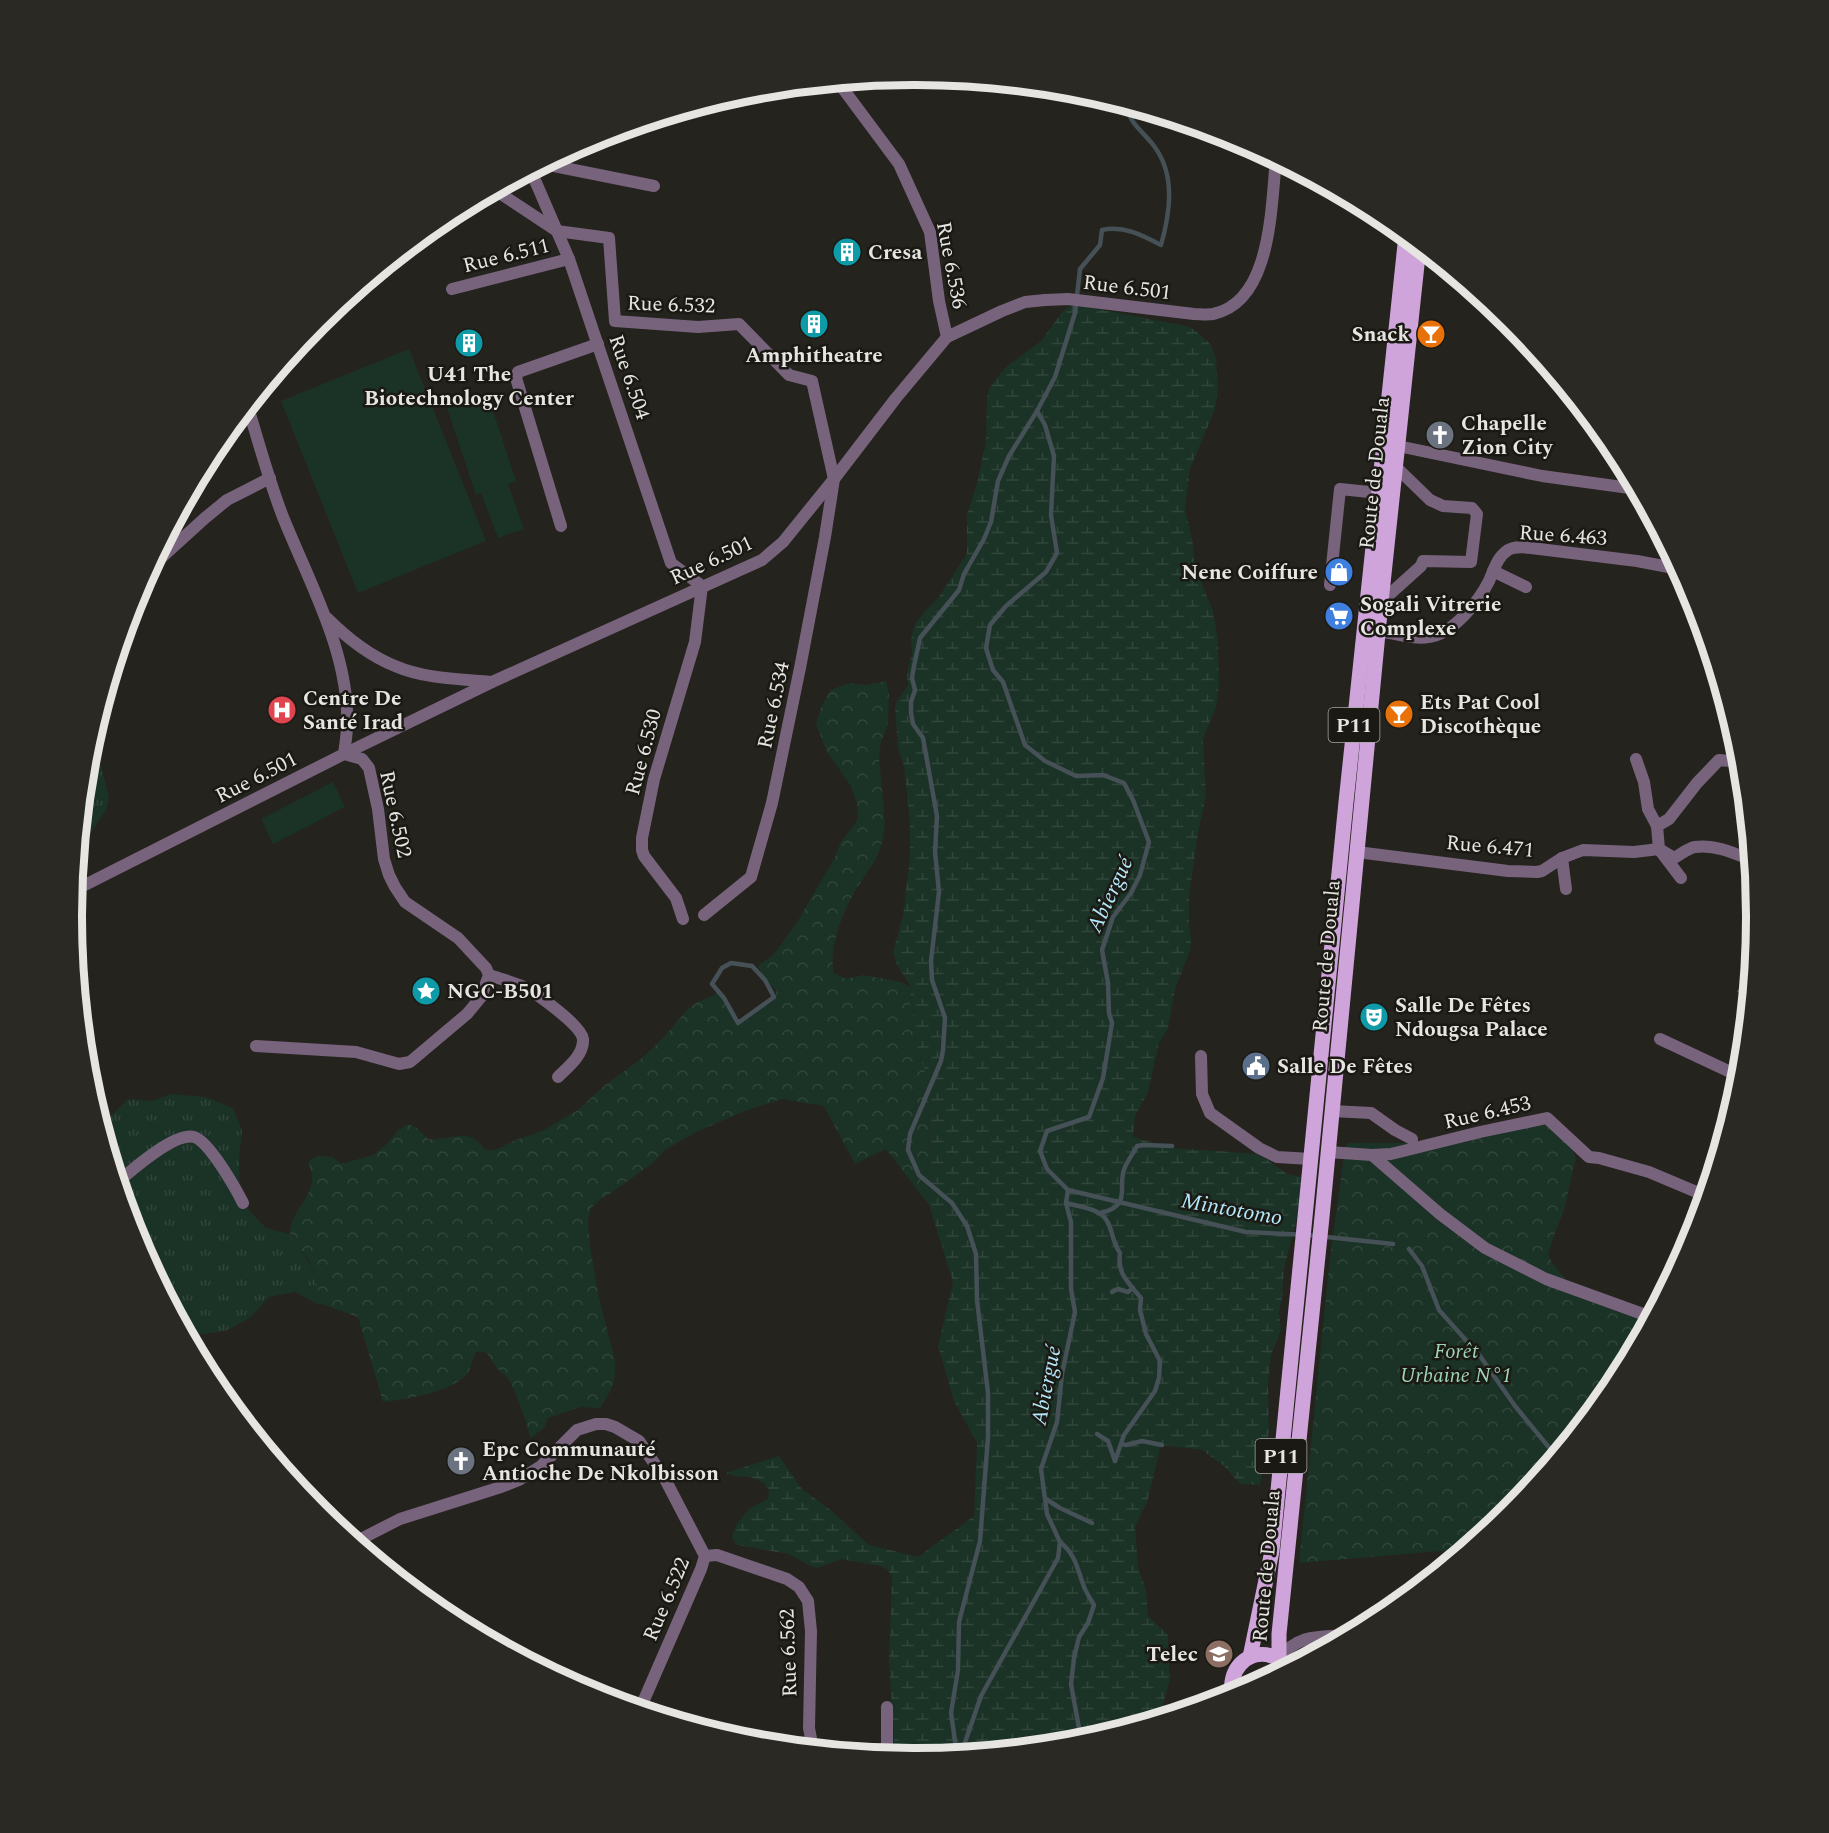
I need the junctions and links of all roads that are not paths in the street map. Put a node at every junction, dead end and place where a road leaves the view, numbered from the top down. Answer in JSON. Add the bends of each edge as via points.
{"nodes":[{"id":1,"x":843,"y":88,"type":"edge"},
{"id":2,"x":555,"y":166,"type":"edge"},
{"id":3,"x":1275,"y":167,"type":"edge"},
{"id":4,"x":532,"y":178,"type":"edge"},
{"id":5,"x":654,"y":186,"type":"dead end"},
{"id":6,"x":502,"y":194,"type":"edge"},
{"id":7,"x":557,"y":231,"type":"junction"},
{"id":8,"x":1405,"y":245,"type":"edge"},
{"id":9,"x":1418,"y":254,"type":"edge"},
{"id":10,"x":569,"y":259,"type":"junction"},
{"id":11,"x":452,"y":289,"type":"dead end"},
{"id":12,"x":947,"y":337,"type":"junction"},
{"id":13,"x":598,"y":344,"type":"junction"},
{"id":14,"x":250,"y":415,"type":"edge"},
{"id":15,"x":1398,"y":446,"type":"junction"},
{"id":16,"x":1396,"y":467,"type":"junction"},
{"id":17,"x":270,"y":478,"type":"junction"},
{"id":18,"x":834,"y":479,"type":"junction"},
{"id":19,"x":1627,"y":488,"type":"edge"},
{"id":20,"x":1379,"y":493,"type":"junction"},
{"id":21,"x":561,"y":526,"type":"dead end"},
{"id":22,"x":166,"y":553,"type":"edge"},
{"id":23,"x":1669,"y":567,"type":"edge"},
{"id":24,"x":1493,"y":571,"type":"junction"},
{"id":25,"x":1330,"y":585,"type":"dead end"},
{"id":26,"x":702,"y":586,"type":"junction"},
{"id":27,"x":1526,"y":587,"type":"dead end"},
{"id":28,"x":1381,"y":602,"type":"junction"},
{"id":29,"x":324,"y":615,"type":"junction"},
{"id":30,"x":1378,"y":631,"type":"junction"},
{"id":31,"x":492,"y":682,"type":"junction"},
{"id":32,"x":344,"y":754,"type":"junction"},
{"id":33,"x":1636,"y":759,"type":"dead end"},
{"id":34,"x":1732,"y":761,"type":"edge"},
{"id":35,"x":1657,"y":826,"type":"junction"},
{"id":36,"x":1659,"y":849,"type":"junction"},
{"id":37,"x":1356,"y":852,"type":"junction"},
{"id":38,"x":1744,"y":857,"type":"edge"},
{"id":39,"x":1562,"y":858,"type":"junction"},
{"id":40,"x":1681,"y":878,"type":"dead end"},
{"id":41,"x":83,"y":886,"type":"edge"},
{"id":42,"x":1566,"y":889,"type":"dead end"},
{"id":43,"x":704,"y":915,"type":"dead end"},
{"id":44,"x":683,"y":919,"type":"dead end"},
{"id":45,"x":489,"y":975,"type":"junction"},
{"id":46,"x":1660,"y":1039,"type":"dead end"},
{"id":47,"x":256,"y":1046,"type":"dead end"},
{"id":48,"x":1201,"y":1056,"type":"dead end"},
{"id":49,"x":1732,"y":1073,"type":"edge"},
{"id":50,"x":558,"y":1077,"type":"dead end"},
{"id":51,"x":1332,"y":1111,"type":"junction"},
{"id":52,"x":1412,"y":1139,"type":"dead end"},
{"id":53,"x":1328,"y":1152,"type":"junction"},
{"id":54,"x":1372,"y":1155,"type":"junction"},
{"id":55,"x":1311,"y":1159,"type":"junction"},
{"id":56,"x":125,"y":1176,"type":"edge"},
{"id":57,"x":1699,"y":1193,"type":"edge"},
{"id":58,"x":243,"y":1203,"type":"dead end"},
{"id":59,"x":1302,"y":1238,"type":"junction"},
{"id":60,"x":1320,"y":1239,"type":"junction"},
{"id":61,"x":1645,"y":1315,"type":"edge"},
{"id":62,"x":362,"y":1538,"type":"edge"},
{"id":63,"x":705,"y":1556,"type":"junction"},
{"id":64,"x":1331,"y":1637,"type":"edge"},
{"id":65,"x":1250,"y":1657,"type":"junction"},
{"id":66,"x":1283,"y":1663,"type":"edge"},
{"id":67,"x":1231,"y":1686,"type":"edge"},
{"id":68,"x":643,"y":1702,"type":"edge"},
{"id":69,"x":887,"y":1707,"type":"dead end"},
{"id":70,"x":812,"y":1742,"type":"edge"},
{"id":71,"x":887,"y":1748,"type":"edge"}],
"edges":[{"from":1,"to":12,"type":"street","name":"Rue 6.536","via":[[899,164],[930,232]]},
{"from":2,"to":5,"type":"street"},
{"from":3,"to":12,"type":"street","name":"Rue 6.501","via":[[1262,264],[1240,299],[1229,308],[1212,314],[1068,299],[1025,302]]},
{"from":4,"to":7,"type":"street","name":"Rue 6.504"},
{"from":6,"to":7,"type":"street","name":"Rue 6.532"},
{"from":7,"to":10,"type":"street","name":"Rue 6.504"},
{"from":7,"to":18,"type":"street","name":"Rue 6.532","via":[[609,238],[615,321],[698,327],[739,324],[789,375],[812,381]]},
{"from":8,"to":20,"type":"main road","number":"P11"},
{"from":9,"to":15,"type":"main road","name":"Route de Douala","number":"P11"},
{"from":10,"to":11,"type":"street","name":"Rue 6.511"},
{"from":10,"to":13,"type":"street","name":"Rue 6.504"},
{"from":12,"to":18,"type":"street","name":"Rue 6.501"},
{"from":13,"to":21,"type":"street","via":[[518,372],[516,381]]},
{"from":13,"to":26,"type":"street","name":"Rue 6.504","via":[[671,563]]},
{"from":14,"to":17,"type":"street"},
{"from":15,"to":16,"type":"main road","name":"Route de Douala","number":"P11"},
{"from":15,"to":19,"type":"street","via":[[1542,476]]},
{"from":16,"to":28,"type":"main road","name":"Route de Douala","number":"P11"},
{"from":16,"to":28,"type":"street","via":[[1430,500],[1443,506],[1473,508],[1476,514],[1472,562],[1423,561]]},
{"from":17,"to":22,"type":"street","via":[[227,500]]},
{"from":17,"to":29,"type":"street"},
{"from":18,"to":26,"type":"street","name":"Rue 6.501","via":[[783,542],[762,560]]},
{"from":18,"to":43,"type":"street","name":"Rue 6.534","via":[[772,804],[751,877]]},
{"from":20,"to":25,"type":"street","via":[[1340,489]]},
{"from":20,"to":55,"type":"main road","number":"P11"},
{"from":23,"to":24,"type":"street","name":"Rue 6.463","via":[[1522,547],[1508,551]]},
{"from":24,"to":27,"type":"street"},
{"from":24,"to":30,"type":"street","name":"Rue 6.463","via":[[1472,606],[1434,636]]},
{"from":26,"to":31,"type":"street","name":"Rue 6.501"},
{"from":26,"to":44,"type":"street","name":"Rue 6.530","via":[[695,642],[654,779],[642,838],[644,856],[676,898]]},
{"from":28,"to":30,"type":"main road","name":"Route de Douala","number":"P11"},
{"from":29,"to":31,"type":"street","via":[[349,638],[397,667],[445,678]]},
{"from":29,"to":32,"type":"street","via":[[343,682],[347,725]]},
{"from":30,"to":37,"type":"main road","name":"Route de Douala","number":"P11"},
{"from":31,"to":32,"type":"street","name":"Rue 6.501"},
{"from":32,"to":41,"type":"street","name":"Rue 6.501"},
{"from":32,"to":45,"type":"street","name":"Rue 6.502","via":[[362,759],[369,768],[384,859],[395,887],[405,902],[458,938]]},
{"from":33,"to":35,"type":"street","via":[[1648,809]]},
{"from":34,"to":35,"type":"street","via":[[1719,760],[1669,819]]},
{"from":35,"to":36,"type":"street"},
{"from":36,"to":38,"type":"street","name":"Rue 6.471","via":[[1674,858],[1693,846],[1720,848]]},
{"from":36,"to":39,"type":"street","name":"Rue 6.471","via":[[1583,850]]},
{"from":36,"to":40,"type":"street"},
{"from":37,"to":39,"type":"street","name":"Rue 6.471","via":[[1537,872]]},
{"from":37,"to":51,"type":"main road","name":"Route de Douala","number":"P11"},
{"from":39,"to":42,"type":"street"},
{"from":45,"to":47,"type":"street","via":[[481,997],[467,1014],[410,1062],[399,1064],[356,1052]]},
{"from":45,"to":50,"type":"street","via":[[526,989],[557,1009],[580,1031],[580,1052]]},
{"from":46,"to":49,"type":"street"},
{"from":48,"to":55,"type":"street","via":[[1202,1094],[1210,1113],[1277,1157]]},
{"from":51,"to":52,"type":"street","via":[[1371,1113]]},
{"from":51,"to":53,"type":"main road","name":"Route de Douala","number":"P11"},
{"from":53,"to":54,"type":"street","name":"Rue 6.453"},
{"from":53,"to":60,"type":"main road","name":"Route de Douala","number":"P11"},
{"from":54,"to":57,"type":"street","name":"Rue 6.453","via":[[1548,1119],[1589,1157],[1649,1172]]},
{"from":54,"to":61,"type":"street","via":[[1485,1248],[1545,1279]]},
{"from":55,"to":59,"type":"main road","number":"P11"},
{"from":56,"to":58,"type":"street","via":[[162,1148],[193,1137],[204,1142]]},
{"from":59,"to":60,"type":"main road"},
{"from":59,"to":65,"type":"main road","number":"P11","via":[[1272,1551]]},
{"from":60,"to":66,"type":"main road","name":"Route de Douala","number":"P11","via":[[1279,1634]]},
{"from":62,"to":63,"type":"street","name":"Rue 6.522","via":[[400,1519],[519,1480],[540,1466],[577,1430],[596,1424],[615,1428],[639,1441],[665,1479]]},
{"from":63,"to":68,"type":"street","name":"Rue 6.522"},
{"from":63,"to":70,"type":"street","name":"Rue 6.562","via":[[717,1555],[787,1579],[799,1587],[808,1601]]},
{"from":64,"to":66,"type":"street","via":[[1302,1639],[1289,1647]]},
{"from":65,"to":66,"type":"main road","via":[[1261,1654]]},
{"from":65,"to":67,"type":"main road","via":[[1237,1668]]},
{"from":69,"to":71,"type":"street"}]}
